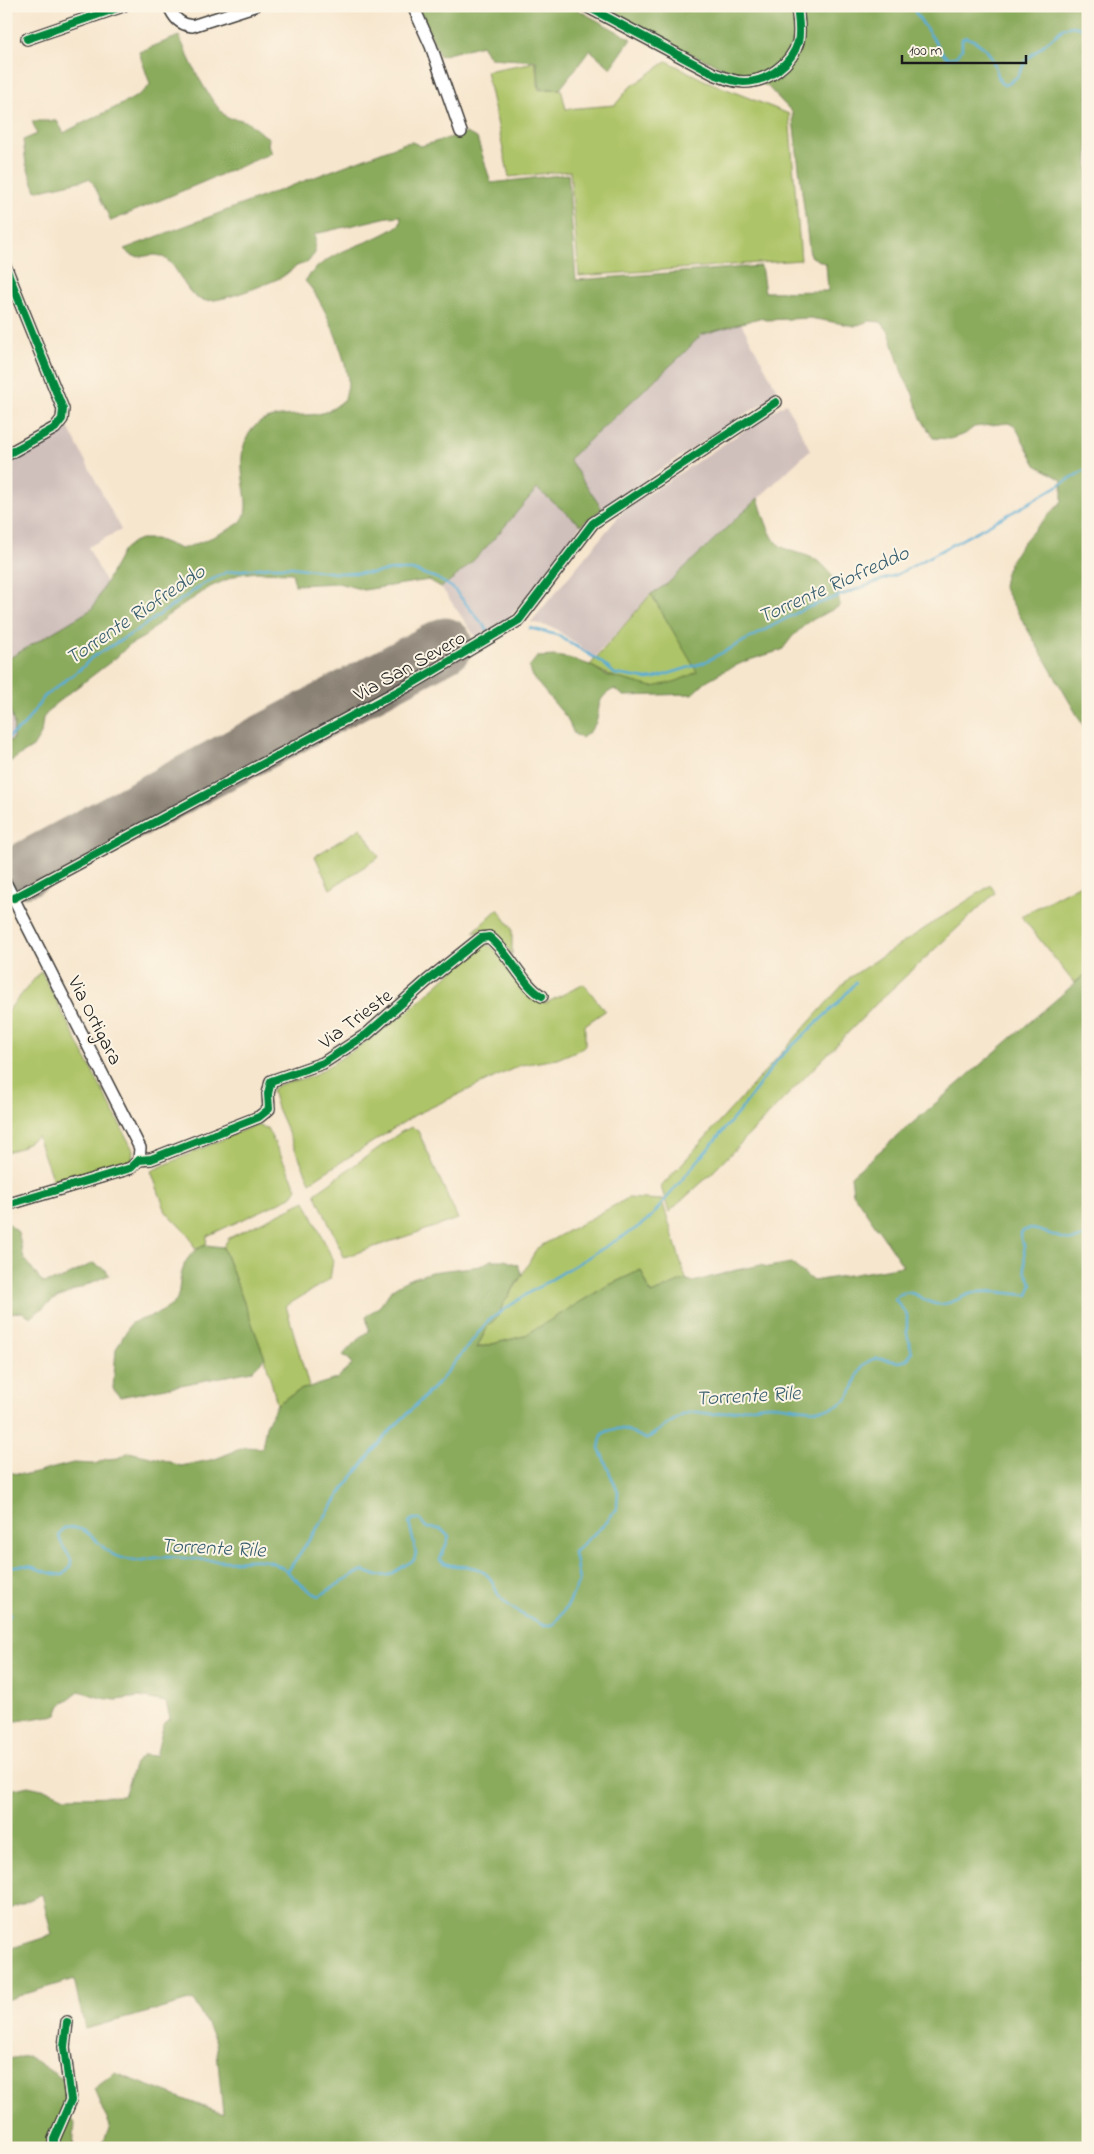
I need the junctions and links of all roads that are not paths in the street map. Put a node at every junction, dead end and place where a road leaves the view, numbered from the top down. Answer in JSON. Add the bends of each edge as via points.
{"nodes":[{"id":1,"x":123,"y":6,"type":"edge"},
{"id":2,"x":169,"y":6,"type":"edge"},
{"id":3,"x":254,"y":6,"type":"edge"},
{"id":4,"x":412,"y":6,"type":"edge"},
{"id":5,"x":586,"y":6,"type":"edge"},
{"id":6,"x":797,"y":6,"type":"edge"},
{"id":7,"x":27,"y":39,"type":"dead end"},
{"id":8,"x":461,"y":132,"type":"dead end"},
{"id":9,"x":6,"y":268,"type":"edge"},
{"id":10,"x":776,"y":402,"type":"dead end"},
{"id":11,"x":6,"y":456,"type":"edge"},
{"id":12,"x":6,"y":884,"type":"edge"},
{"id":13,"x":14,"y":898,"type":"junction"},
{"id":14,"x":542,"y":996,"type":"dead end"},
{"id":15,"x":140,"y":1160,"type":"junction"},
{"id":16,"x":6,"y":1205,"type":"edge"},
{"id":17,"x":67,"y":2022,"type":"dead end"},
{"id":18,"x":54,"y":2148,"type":"edge"}],
"edges":[{"from":1,"to":7,"type":"street"},
{"from":2,"to":3,"type":"street","via":[[177,20],[192,26]]},
{"from":4,"to":8,"type":"street","via":[[431,46]]},
{"from":5,"to":6,"type":"street","via":[[724,78],[746,82],[777,71],[795,50],[799,34]]},
{"from":9,"to":11,"type":"street","via":[[63,409],[62,419],[55,428]]},
{"from":10,"to":13,"type":"street","name":"Via San Severo","via":[[593,522],[520,620],[413,683]]},
{"from":12,"to":13,"type":"street"},
{"from":13,"to":15,"type":"street","name":"Via Ortigara","via":[[140,1148]]},
{"from":14,"to":15,"type":"street","name":"Via Trieste","via":[[532,989],[498,944],[489,937],[481,938],[367,1034],[323,1063],[271,1081],[269,1109],[259,1117],[151,1160]]},
{"from":15,"to":16,"type":"street","name":"Via Trieste","via":[[131,1168]]},
{"from":17,"to":18,"type":"street","via":[[64,2047],[71,2100],[54,2139]]}]}
